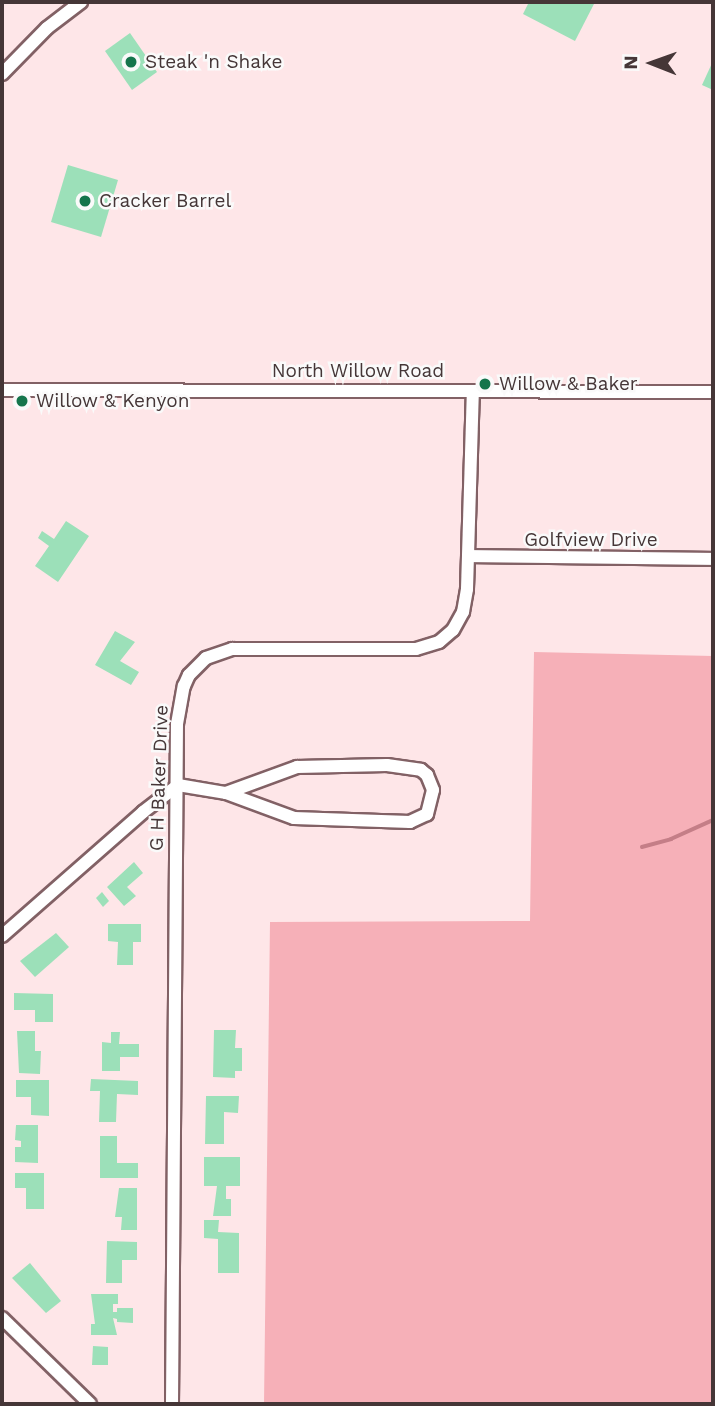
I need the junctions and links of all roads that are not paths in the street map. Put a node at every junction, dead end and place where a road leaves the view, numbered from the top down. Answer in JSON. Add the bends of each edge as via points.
{"nodes":[{"id":1,"x":81,"y":2,"type":"edge"},
{"id":2,"x":2,"y":74,"type":"edge"},
{"id":3,"x":2,"y":390,"type":"edge"},
{"id":4,"x":472,"y":391,"type":"junction"},
{"id":5,"x":713,"y":392,"type":"edge"},
{"id":6,"x":470,"y":556,"type":"junction"},
{"id":7,"x":713,"y":559,"type":"edge"},
{"id":8,"x":178,"y":785,"type":"junction"},
{"id":9,"x":226,"y":793,"type":"junction"},
{"id":10,"x":2,"y":936,"type":"edge"},
{"id":11,"x":2,"y":1318,"type":"edge"},
{"id":12,"x":90,"y":1404,"type":"edge"},
{"id":13,"x":172,"y":1404,"type":"edge"}],
"edges":[{"from":1,"to":2,"type":"street","via":[[47,28]]},
{"from":3,"to":4,"type":"street","name":"North Willow Road"},
{"from":4,"to":5,"type":"street","name":"North Willow Road"},
{"from":4,"to":6,"type":"street","name":"G H Baker Drive"},
{"from":6,"to":7,"type":"street","name":"Golfview Drive"},
{"from":6,"to":8,"type":"street","name":"G H Baker Drive","via":[[463,612],[439,642],[402,649],[232,649],[206,658],[189,675],[179,702]]},
{"from":8,"to":9,"type":"street"},
{"from":8,"to":10,"type":"street"},
{"from":8,"to":13,"type":"street","name":"G H Baker Drive"},
{"from":9,"to":9,"type":"street","via":[[294,818],[410,822],[427,814],[433,790],[427,775],[412,766],[318,764]]},
{"from":11,"to":12,"type":"street"}]}
